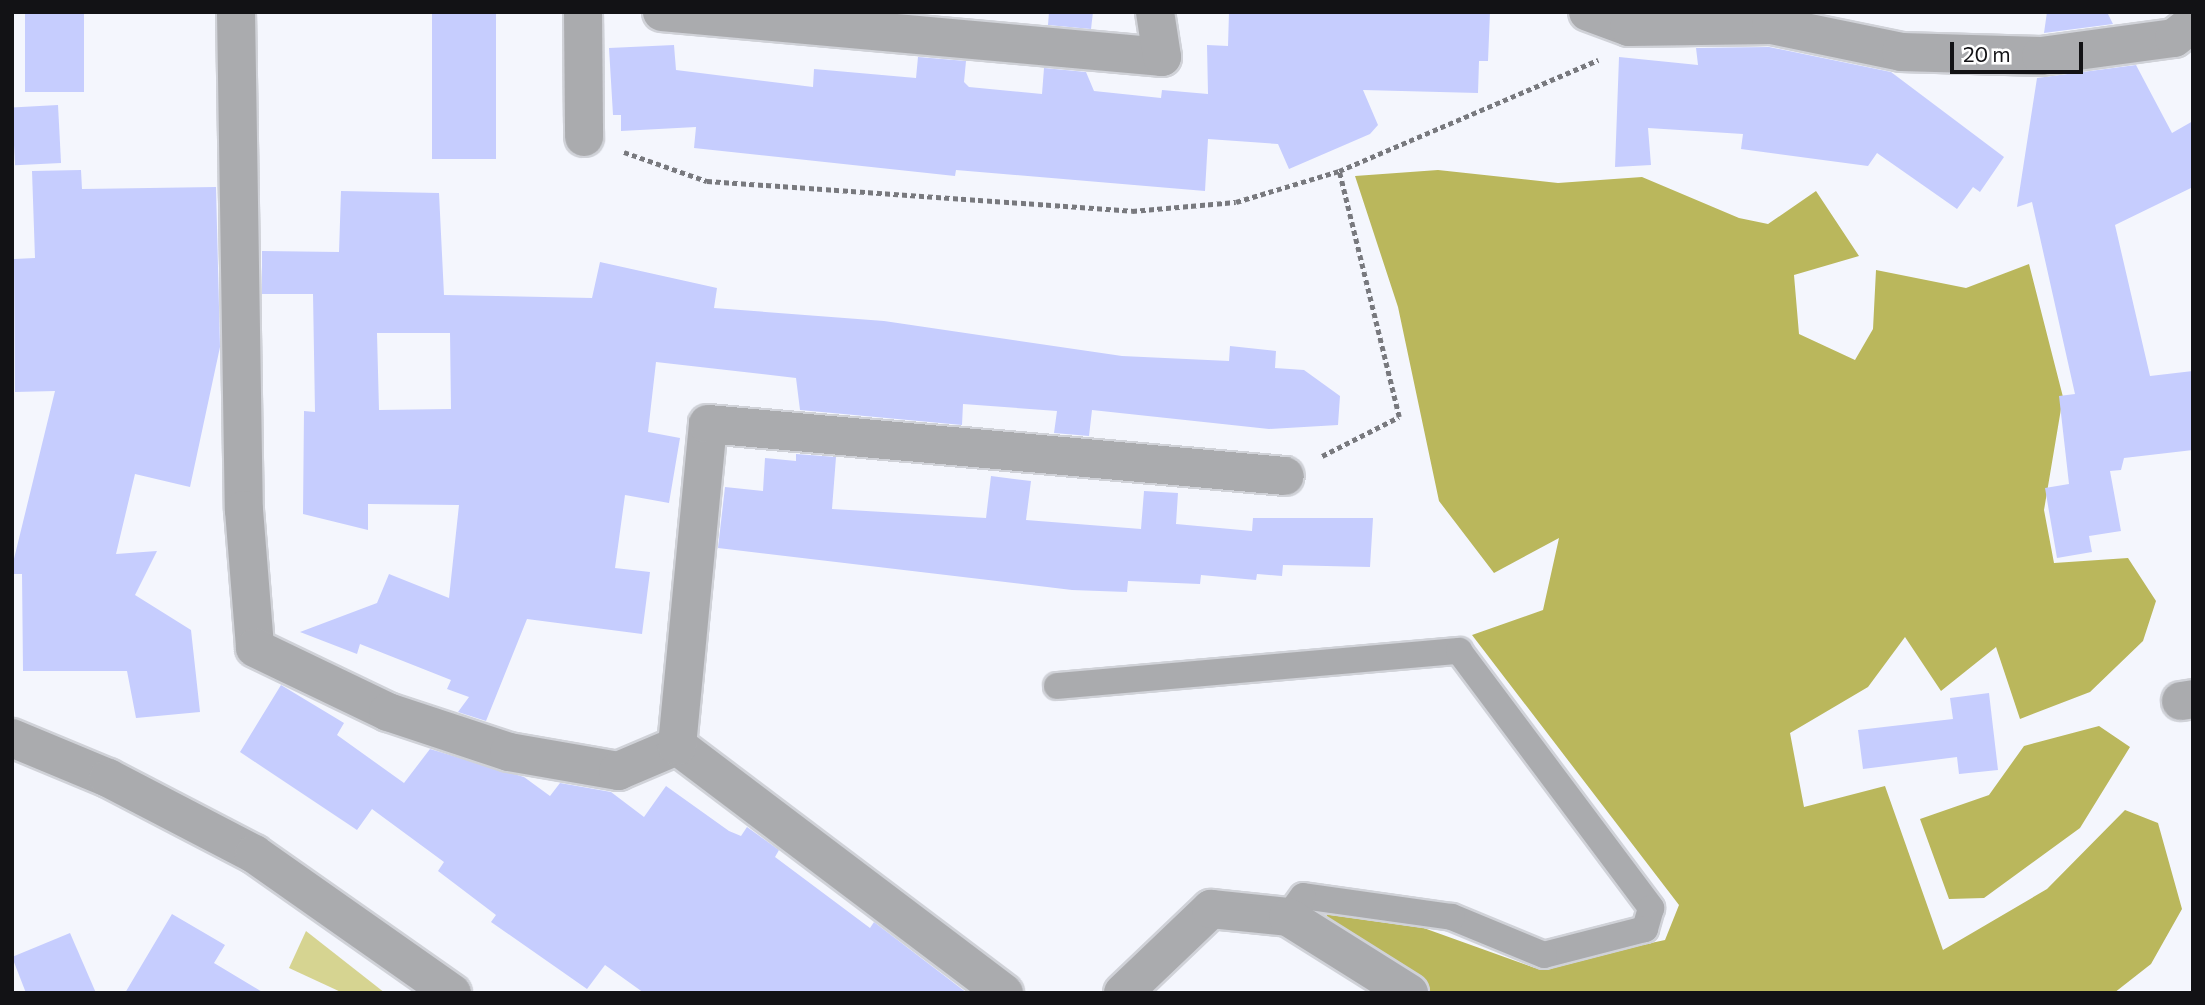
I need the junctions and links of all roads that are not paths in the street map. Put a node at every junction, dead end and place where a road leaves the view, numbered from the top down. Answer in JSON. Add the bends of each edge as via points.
{"nodes":[{"id":1,"x":236,"y":12,"type":"edge"},
{"id":2,"x":583,"y":12,"type":"edge"},
{"id":3,"x":662,"y":12,"type":"edge"},
{"id":4,"x":1155,"y":12,"type":"edge"},
{"id":5,"x":1600,"y":16,"type":"edge"},
{"id":6,"x":2192,"y":25,"type":"edge"},
{"id":7,"x":584,"y":137,"type":"road end"},
{"id":8,"x":1285,"y":476,"type":"road end"},
{"id":9,"x":1056,"y":686,"type":"dead end"},
{"id":10,"x":12,"y":738,"type":"edge"},
{"id":11,"x":677,"y":746,"type":"junction"},
{"id":12,"x":1288,"y":917,"type":"junction"},
{"id":13,"x":453,"y":993,"type":"edge"},
{"id":14,"x":1004,"y":993,"type":"edge"},
{"id":15,"x":1123,"y":993,"type":"edge"},
{"id":16,"x":1409,"y":993,"type":"edge"}],
"edges":[{"from":1,"to":11,"type":"street","via":[[244,510],[255,648],[388,712],[509,752],[618,771]]},
{"from":2,"to":7,"type":"street"},
{"from":3,"to":4,"type":"street","via":[[1162,57]]},
{"from":5,"to":6,"type":"street","via":[[1629,27],[1771,25],[1901,52],[2041,56],[2174,37]]},
{"from":8,"to":11,"type":"street","via":[[708,424]]},
{"from":9,"to":12,"type":"lane","via":[[1459,651],[1651,908],[1645,929],[1544,954],[1452,917],[1303,896]]},
{"from":10,"to":13,"type":"street","via":[[108,778],[254,854]]},
{"from":11,"to":14,"type":"street"},
{"from":12,"to":15,"type":"street","via":[[1210,909]]},
{"from":12,"to":16,"type":"street"}]}
